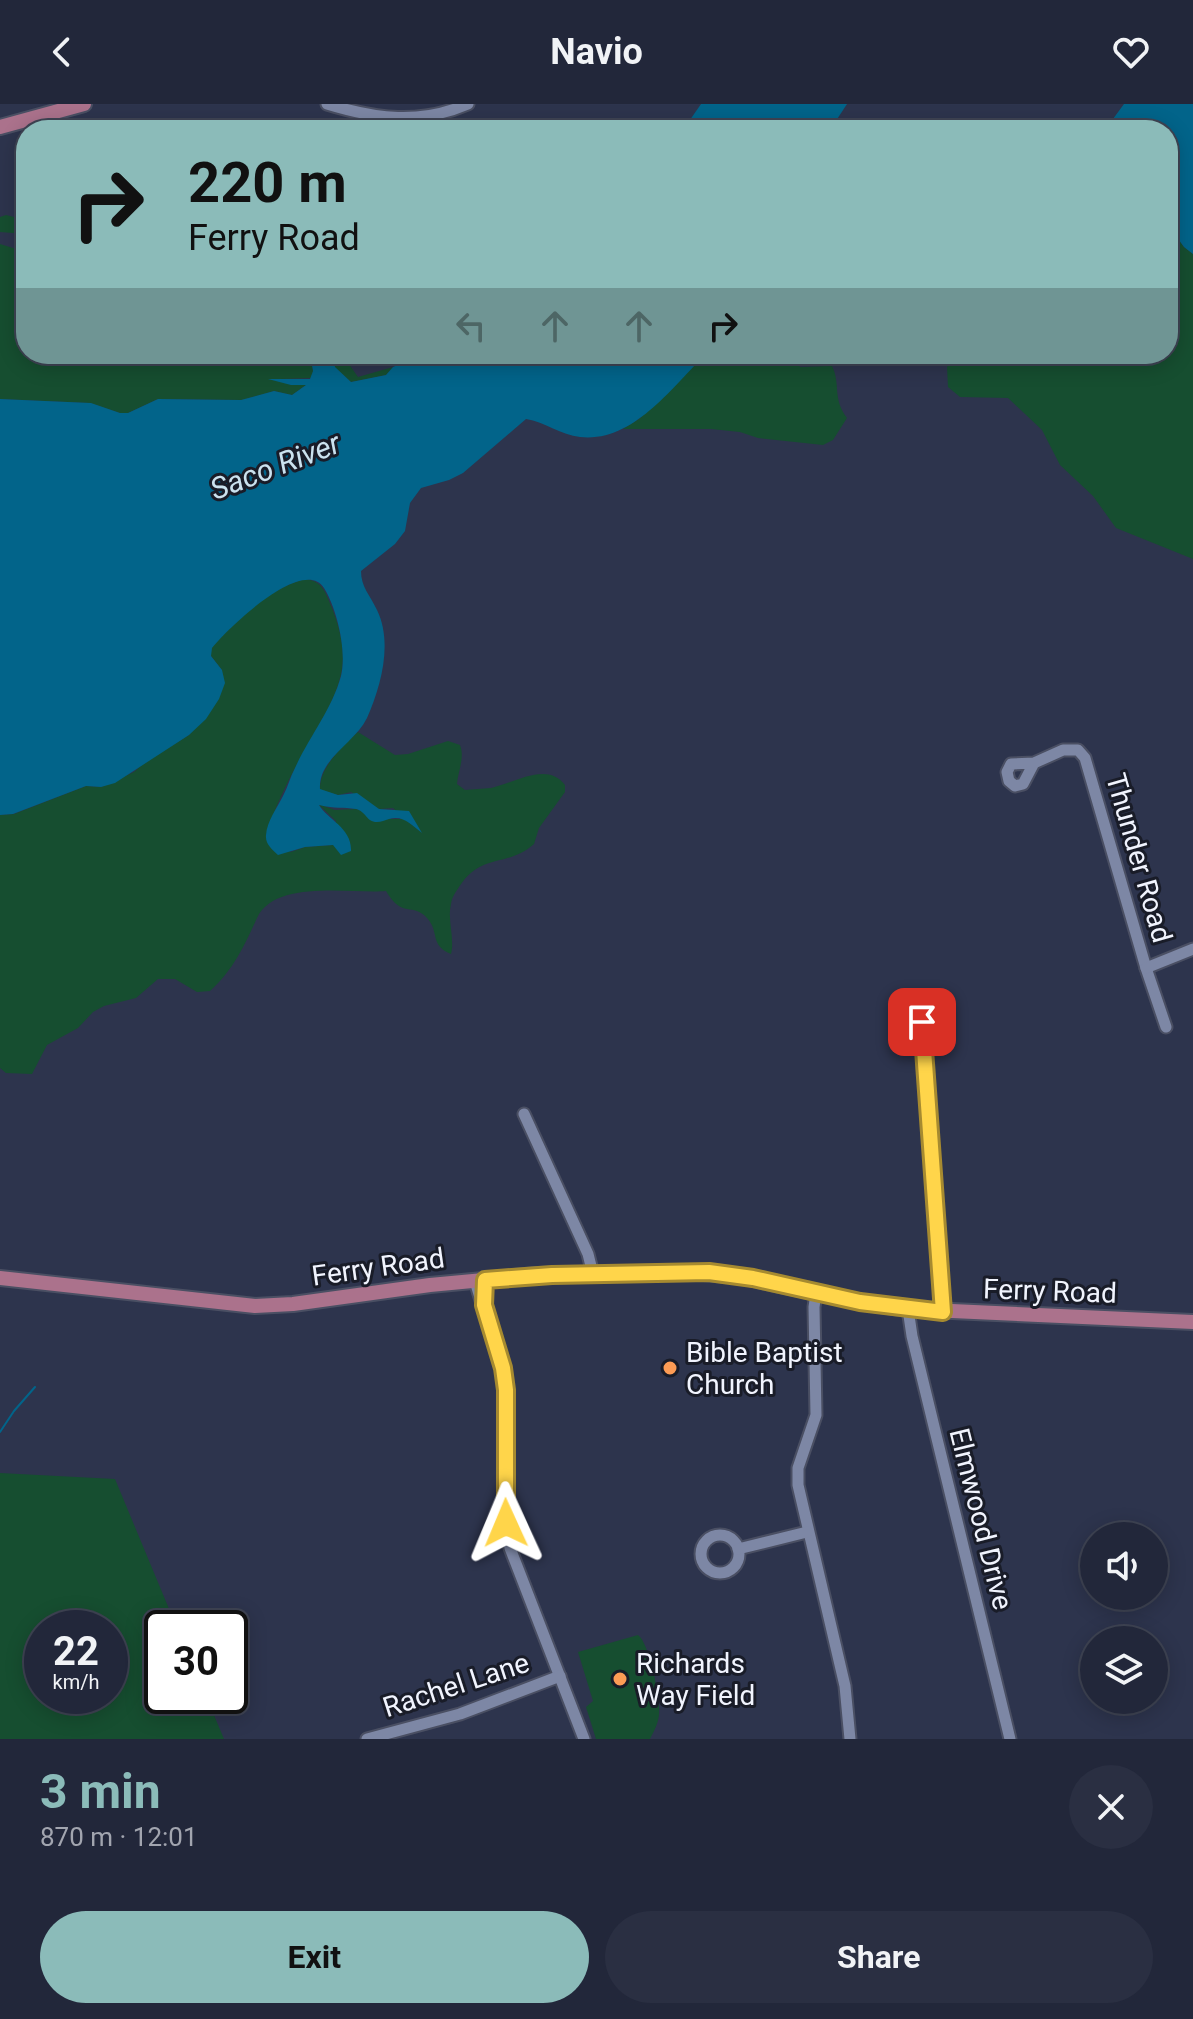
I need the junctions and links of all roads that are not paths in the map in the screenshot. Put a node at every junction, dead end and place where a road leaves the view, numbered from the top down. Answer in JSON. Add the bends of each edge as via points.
{"nodes":[{"id":1,"x":84,"y":104,"type":"edge"},
{"id":2,"x":327,"y":104,"type":"edge"},
{"id":3,"x":468,"y":104,"type":"edge"},
{"id":4,"x":26,"y":120,"type":"edge"},
{"id":5,"x":1034,"y":763,"type":"dead end"},
{"id":6,"x":1193,"y":949,"type":"edge"},
{"id":7,"x":1146,"y":968,"type":"junction"},
{"id":8,"x":922,"y":1022,"type":"dead end"},
{"id":9,"x":1166,"y":1027,"type":"dead end"},
{"id":10,"x":524,"y":1114,"type":"dead end"},
{"id":11,"x":593,"y":1274,"type":"junction"},
{"id":12,"x":0,"y":1278,"type":"edge"},
{"id":13,"x":480,"y":1280,"type":"junction"},
{"id":14,"x":816,"y":1293,"type":"junction"},
{"id":15,"x":908,"y":1309,"type":"junction"},
{"id":16,"x":943,"y":1312,"type":"junction"},
{"id":17,"x":1193,"y":1322,"type":"edge"},
{"id":18,"x":807,"y":1532,"type":"junction"},
{"id":19,"x":738,"y":1549,"type":"dead end"},
{"id":20,"x":560,"y":1676,"type":"junction"},
{"id":21,"x":367,"y":1739,"type":"edge"},
{"id":22,"x":584,"y":1739,"type":"edge"},
{"id":23,"x":850,"y":1739,"type":"edge"},
{"id":24,"x":1010,"y":1739,"type":"edge"}],
"edges":[{"from":1,"to":4,"type":"main road"},
{"from":2,"to":3,"type":"street","via":[[371,117],[402,119],[438,115]]},
{"from":5,"to":7,"type":"street","name":"Thunder Road","via":[[1069,748],[1085,758]]},
{"from":6,"to":7,"type":"street"},
{"from":7,"to":9,"type":"street","name":"Thunder Road"},
{"from":8,"to":16,"type":"street"},
{"from":10,"to":11,"type":"street"},
{"from":11,"to":13,"type":"main road","name":"Ferry Road"},
{"from":11,"to":14,"type":"main road","name":"Ferry Road","via":[[709,1272]]},
{"from":12,"to":13,"type":"main road","name":"Ferry Road","via":[[255,1306]]},
{"from":13,"to":20,"type":"street","via":[[506,1390],[508,1540]]},
{"from":14,"to":15,"type":"main road","name":"Ferry Road"},
{"from":14,"to":18,"type":"street","via":[[816,1415],[797,1473]]},
{"from":15,"to":16,"type":"main road","name":"Ferry Road"},
{"from":15,"to":24,"type":"street","name":"Elmwood Drive"},
{"from":16,"to":17,"type":"main road","name":"Ferry Road"},
{"from":18,"to":19,"type":"street"},
{"from":18,"to":23,"type":"street","via":[[845,1686]]},
{"from":20,"to":21,"type":"street","name":"Rachel Lane","via":[[460,1714]]},
{"from":20,"to":22,"type":"street"}]}
